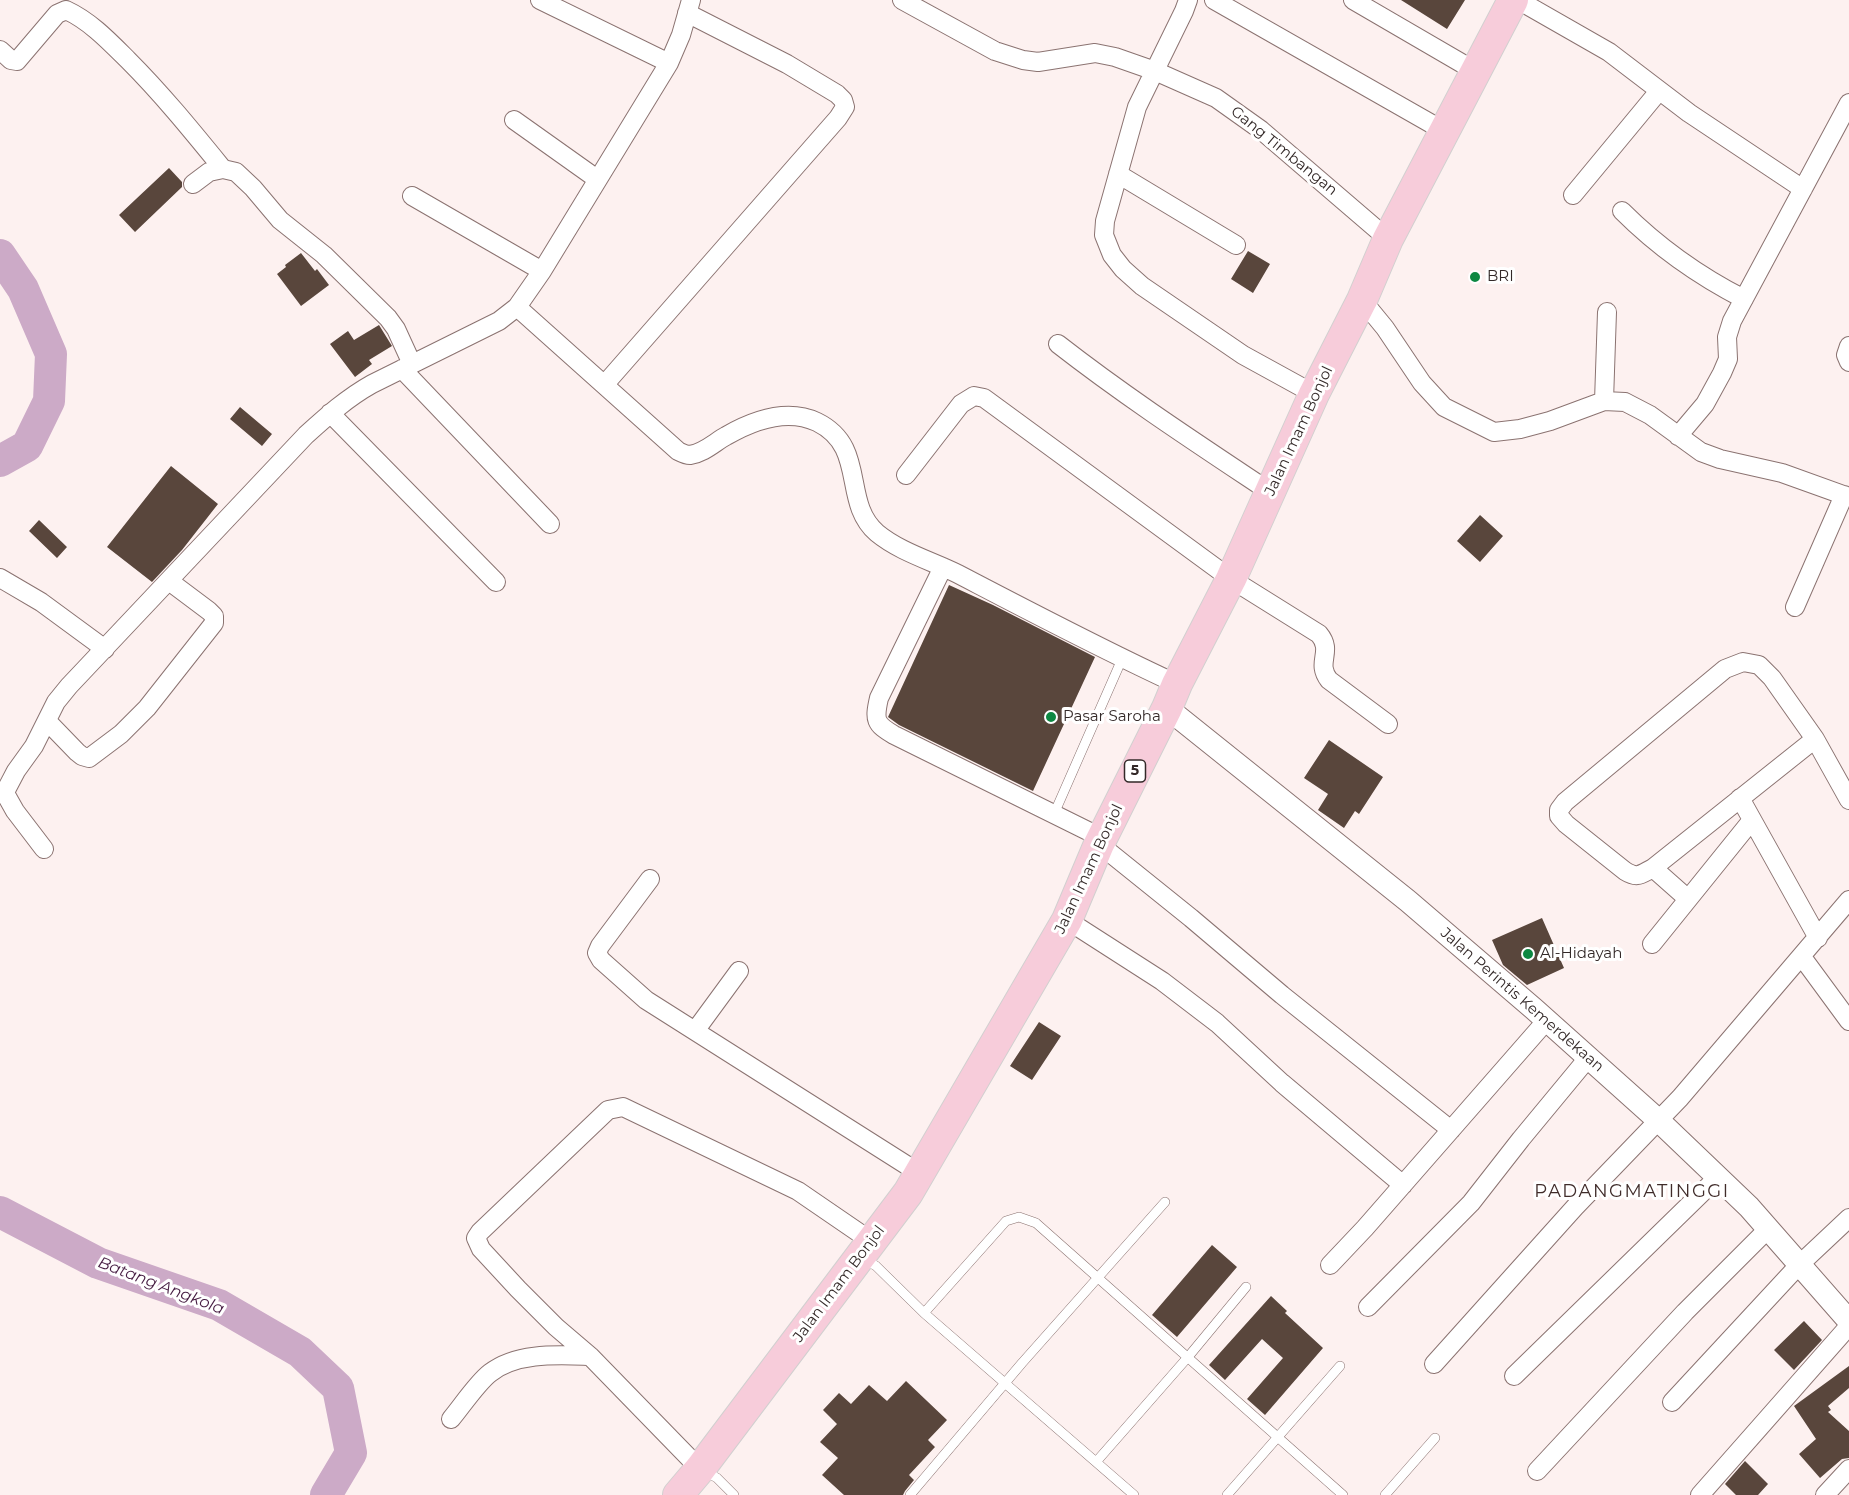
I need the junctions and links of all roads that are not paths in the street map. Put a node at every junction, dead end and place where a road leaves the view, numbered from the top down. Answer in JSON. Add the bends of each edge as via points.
{"nodes":[{"id":1,"x":540,"y":0,"type":"edge"},
{"id":2,"x":902,"y":0,"type":"edge"},
{"id":3,"x":1188,"y":0,"type":"edge"},
{"id":4,"x":1214,"y":0,"type":"edge"},
{"id":5,"x":1353,"y":0,"type":"edge"},
{"id":6,"x":1508,"y":2,"type":"edge"},
{"id":7,"x":689,"y":6,"type":"edge"},
{"id":8,"x":0,"y":50,"type":"edge"},
{"id":9,"x":669,"y":63,"type":"junction"},
{"id":10,"x":1155,"y":71,"type":"junction"},
{"id":11,"x":1475,"y":71,"type":"junction"},
{"id":12,"x":1659,"y":91,"type":"junction"},
{"id":13,"x":1849,"y":103,"type":"edge"},
{"id":14,"x":514,"y":120,"type":"dead end"},
{"id":15,"x":1444,"y":131,"type":"junction"},
{"id":16,"x":223,"y":169,"type":"junction"},
{"id":17,"x":1118,"y":174,"type":"junction"},
{"id":18,"x":597,"y":179,"type":"junction"},
{"id":19,"x":193,"y":183,"type":"dead end"},
{"id":20,"x":1803,"y":189,"type":"junction"},
{"id":21,"x":1573,"y":195,"type":"dead end"},
{"id":22,"x":412,"y":196,"type":"dead end"},
{"id":23,"x":1622,"y":212,"type":"dead end"},
{"id":24,"x":1388,"y":239,"type":"junction"},
{"id":25,"x":1236,"y":245,"type":"dead end"},
{"id":26,"x":542,"y":271,"type":"junction"},
{"id":27,"x":1744,"y":299,"type":"junction"},
{"id":28,"x":1362,"y":300,"type":"junction"},
{"id":29,"x":517,"y":307,"type":"junction"},
{"id":30,"x":1607,"y":312,"type":"dead end"},
{"id":31,"x":1058,"y":344,"type":"dead end"},
{"id":32,"x":1849,"y":346,"type":"edge"},
{"id":33,"x":1849,"y":362,"type":"edge"},
{"id":34,"x":407,"y":366,"type":"junction"},
{"id":35,"x":605,"y":384,"type":"junction"},
{"id":36,"x":1314,"y":394,"type":"junction"},
{"id":37,"x":1604,"y":401,"type":"junction"},
{"id":38,"x":330,"y":413,"type":"junction"},
{"id":39,"x":1678,"y":436,"type":"junction"},
{"id":40,"x":906,"y":475,"type":"dead end"},
{"id":41,"x":1270,"y":492,"type":"junction"},
{"id":42,"x":1847,"y":496,"type":"edge"},
{"id":43,"x":550,"y":524,"type":"dead end"},
{"id":44,"x":943,"y":567,"type":"junction"},
{"id":45,"x":0,"y":578,"type":"edge"},
{"id":46,"x":1231,"y":579,"type":"junction"},
{"id":47,"x":169,"y":582,"type":"junction"},
{"id":48,"x":496,"y":582,"type":"dead end"},
{"id":49,"x":1795,"y":607,"type":"dead end"},
{"id":50,"x":105,"y":649,"type":"junction"},
{"id":51,"x":1122,"y":659,"type":"junction"},
{"id":52,"x":1172,"y":696,"type":"junction"},
{"id":53,"x":47,"y":721,"type":"junction"},
{"id":54,"x":1388,"y":724,"type":"dead end"},
{"id":55,"x":1815,"y":740,"type":"junction"},
{"id":56,"x":1740,"y":798,"type":"junction"},
{"id":57,"x":1849,"y":800,"type":"edge"},
{"id":58,"x":1054,"y":814,"type":"junction"},
{"id":59,"x":1752,"y":820,"type":"junction"},
{"id":60,"x":1101,"y":841,"type":"junction"},
{"id":61,"x":44,"y":849,"type":"dead end"},
{"id":62,"x":1653,"y":868,"type":"junction"},
{"id":63,"x":650,"y":879,"type":"dead end"},
{"id":64,"x":1688,"y":899,"type":"junction"},
{"id":65,"x":1849,"y":900,"type":"edge"},
{"id":66,"x":1066,"y":920,"type":"junction"},
{"id":67,"x":1818,"y":938,"type":"junction"},
{"id":68,"x":1652,"y":944,"type":"dead end"},
{"id":69,"x":1802,"y":957,"type":"junction"},
{"id":70,"x":739,"y":971,"type":"dead end"},
{"id":71,"x":1547,"y":1020,"type":"junction"},
{"id":72,"x":1849,"y":1021,"type":"edge"},
{"id":73,"x":695,"y":1031,"type":"junction"},
{"id":74,"x":1588,"y":1058,"type":"junction"},
{"id":75,"x":1658,"y":1120,"type":"junction"},
{"id":76,"x":1450,"y":1130,"type":"junction"},
{"id":77,"x":919,"y":1173,"type":"junction"},
{"id":78,"x":1718,"y":1178,"type":"junction"},
{"id":79,"x":1403,"y":1185,"type":"junction"},
{"id":80,"x":1165,"y":1202,"type":"dead end"},
{"id":81,"x":1849,"y":1218,"type":"edge"},
{"id":82,"x":1768,"y":1229,"type":"junction"},
{"id":83,"x":865,"y":1249,"type":"junction"},
{"id":84,"x":1330,"y":1265,"type":"dead end"},
{"id":85,"x":1800,"y":1265,"type":"junction"},
{"id":86,"x":1097,"y":1277,"type":"junction"},
{"id":87,"x":1246,"y":1287,"type":"dead end"},
{"id":88,"x":1368,"y":1306,"type":"dead end"},
{"id":89,"x":924,"y":1312,"type":"junction"},
{"id":90,"x":1849,"y":1320,"type":"edge"},
{"id":91,"x":1849,"y":1326,"type":"edge"},
{"id":92,"x":590,"y":1356,"type":"junction"},
{"id":93,"x":1188,"y":1357,"type":"junction"},
{"id":94,"x":1434,"y":1364,"type":"dead end"},
{"id":95,"x":1340,"y":1366,"type":"dead end"},
{"id":96,"x":1514,"y":1376,"type":"dead end"},
{"id":97,"x":1006,"y":1384,"type":"junction"},
{"id":98,"x":1672,"y":1402,"type":"dead end"},
{"id":99,"x":451,"y":1419,"type":"dead end"},
{"id":100,"x":1278,"y":1437,"type":"junction"},
{"id":101,"x":1435,"y":1438,"type":"dead end"},
{"id":102,"x":1096,"y":1462,"type":"junction"},
{"id":103,"x":700,"y":1469,"type":"junction"},
{"id":104,"x":1849,"y":1469,"type":"edge"},
{"id":105,"x":1537,"y":1471,"type":"dead end"},
{"id":106,"x":678,"y":1495,"type":"edge"},
{"id":107,"x":734,"y":1495,"type":"edge"},
{"id":108,"x":910,"y":1495,"type":"edge"},
{"id":109,"x":1134,"y":1495,"type":"edge"},
{"id":110,"x":1227,"y":1495,"type":"edge"},
{"id":111,"x":1343,"y":1495,"type":"edge"},
{"id":112,"x":1385,"y":1495,"type":"edge"},
{"id":113,"x":1700,"y":1495,"type":"edge"},
{"id":114,"x":1825,"y":1495,"type":"edge"}],
"edges":[{"from":1,"to":9,"type":"street"},
{"from":2,"to":10,"type":"street","name":"Gang Timbangan","via":[[994,51],[1023,60],[1051,61],[1095,53]]},
{"from":3,"to":10,"type":"street"},
{"from":4,"to":15,"type":"street"},
{"from":5,"to":11,"type":"street"},
{"from":6,"to":11,"type":"highway","name":"Jalan Imam Bonjol","number":"5"},
{"from":6,"to":12,"type":"street","via":[[1610,52]]},
{"from":7,"to":9,"type":"street"},
{"from":7,"to":35,"type":"street","via":[[837,94],[845,107]]},
{"from":8,"to":16,"type":"street","via":[[18,61],[57,14],[66,10],[74,13],[106,38],[152,84]]},
{"from":9,"to":18,"type":"street"},
{"from":10,"to":17,"type":"street","via":[[1137,107]]},
{"from":10,"to":24,"type":"street","name":"Gang Timbangan","via":[[1232,109]]},
{"from":11,"to":15,"type":"highway","name":"Jalan Imam Bonjol","number":"5"},
{"from":12,"to":20,"type":"street"},
{"from":12,"to":21,"type":"street"},
{"from":13,"to":20,"type":"street"},
{"from":14,"to":18,"type":"street"},
{"from":15,"to":24,"type":"highway","name":"Jalan Imam Bonjol","number":"5"},
{"from":16,"to":19,"type":"street","via":[[209,172]]},
{"from":16,"to":34,"type":"street","via":[[236,172],[254,188],[280,220],[324,255],[388,318],[396,329]]},
{"from":17,"to":25,"type":"street"},
{"from":17,"to":36,"type":"street","via":[[1104,235],[1123,269],[1243,355]]},
{"from":18,"to":26,"type":"street"},
{"from":20,"to":27,"type":"street"},
{"from":22,"to":26,"type":"street"},
{"from":23,"to":27,"type":"street","via":[[1667,250]]},
{"from":24,"to":28,"type":"highway","name":"Jalan Imam Bonjol","number":"5"},
{"from":26,"to":29,"type":"street"},
{"from":27,"to":39,"type":"street","via":[[1727,337],[1728,359],[1722,373],[1705,404]]},
{"from":28,"to":36,"type":"highway","name":"Jalan Imam Bonjol","number":"5"},
{"from":28,"to":37,"type":"street","via":[[1444,407],[1494,432],[1550,421]]},
{"from":29,"to":34,"type":"street","via":[[499,321]]},
{"from":29,"to":35,"type":"street"},
{"from":30,"to":37,"type":"street"},
{"from":31,"to":41,"type":"street","via":[[1154,415]]},
{"from":32,"to":33,"type":"street"},
{"from":34,"to":38,"type":"street","via":[[352,395]]},
{"from":34,"to":43,"type":"street"},
{"from":35,"to":44,"type":"street","via":[[678,451],[689,455],[757,421],[791,416],[814,421],[842,443],[868,524],[886,539]]},
{"from":36,"to":41,"type":"highway","name":"Jalan Imam Bonjol","number":"5"},
{"from":37,"to":39,"type":"street","via":[[1625,402]]},
{"from":38,"to":47,"type":"street"},
{"from":38,"to":48,"type":"street"},
{"from":39,"to":42,"type":"street","via":[[1720,459],[1782,473]]},
{"from":40,"to":46,"type":"street","via":[[961,404],[978,396]]},
{"from":41,"to":46,"type":"highway","name":"Jalan Imam Bonjol","number":"5"},
{"from":42,"to":49,"type":"street"},
{"from":44,"to":51,"type":"street"},
{"from":44,"to":58,"type":"street","via":[[879,698],[875,715],[881,727],[894,735]]},
{"from":45,"to":50,"type":"street","via":[[41,602]]},
{"from":46,"to":52,"type":"highway","name":"Jalan Imam Bonjol","number":"5"},
{"from":46,"to":54,"type":"street","via":[[1319,634],[1326,648],[1326,676]]},
{"from":47,"to":50,"type":"street"},
{"from":47,"to":53,"type":"street","via":[[209,611],[214,620],[211,629],[147,708],[89,758],[77,752]]},
{"from":50,"to":53,"type":"street","via":[[56,702]]},
{"from":51,"to":52,"type":"street"},
{"from":51,"to":58,"type":"lane"},
{"from":52,"to":60,"type":"highway","name":"Jalan Imam Bonjol","number":"5"},
{"from":52,"to":71,"type":"street","name":"Jalan Perintis Kemerdekaan"},
{"from":53,"to":61,"type":"street","via":[[6,790],[15,811]]},
{"from":55,"to":56,"type":"street"},
{"from":55,"to":57,"type":"street"},
{"from":55,"to":62,"type":"street","via":[[1759,664],[1743,662],[1725,669],[1559,810],[1566,824],[1632,876]]},
{"from":56,"to":59,"type":"street"},
{"from":56,"to":62,"type":"street"},
{"from":58,"to":60,"type":"street"},
{"from":59,"to":64,"type":"street"},
{"from":59,"to":67,"type":"street"},
{"from":60,"to":66,"type":"highway","name":"Jalan Imam Bonjol","number":"5"},
{"from":60,"to":76,"type":"street","via":[[1282,995]]},
{"from":62,"to":64,"type":"street"},
{"from":63,"to":73,"type":"street","via":[[597,953],[646,1000]]},
{"from":64,"to":68,"type":"street"},
{"from":65,"to":67,"type":"street"},
{"from":66,"to":77,"type":"highway","name":"Jalan Imam Bonjol","number":"5"},
{"from":66,"to":79,"type":"street","via":[[1162,981],[1217,1023]]},
{"from":67,"to":69,"type":"street"},
{"from":69,"to":72,"type":"street"},
{"from":69,"to":75,"type":"street"},
{"from":70,"to":73,"type":"street"},
{"from":71,"to":74,"type":"street","name":"Jalan Perintis Kemerdekaan"},
{"from":71,"to":76,"type":"street"},
{"from":73,"to":77,"type":"street"},
{"from":74,"to":75,"type":"street","name":"Jalan Perintis Kemerdekaan"},
{"from":74,"to":88,"type":"street","via":[[1471,1203]]},
{"from":75,"to":78,"type":"street","name":"Jalan Perintis Kemerdekaan"},
{"from":75,"to":94,"type":"street"},
{"from":76,"to":79,"type":"street"},
{"from":77,"to":83,"type":"highway","name":"Jalan Imam Bonjol","number":"5"},
{"from":78,"to":82,"type":"street","name":"Jalan Perintis Kemerdekaan"},
{"from":78,"to":96,"type":"street"},
{"from":79,"to":84,"type":"street"},
{"from":80,"to":86,"type":"lane"},
{"from":81,"to":85,"type":"street"},
{"from":82,"to":85,"type":"street","name":"Jalan Perintis Kemerdekaan"},
{"from":82,"to":105,"type":"street"},
{"from":83,"to":89,"type":"lane","via":[[876,1266]]},
{"from":83,"to":92,"type":"street","via":[[798,1191],[642,1115],[623,1107],[608,1110],[476,1238],[481,1249],[518,1289]]},
{"from":83,"to":103,"type":"highway","name":"Jalan Imam Bonjol","number":"5"},
{"from":85,"to":90,"type":"street","name":"Jalan Perintis Kemerdekaan"},
{"from":85,"to":98,"type":"street"},
{"from":86,"to":89,"type":"lane","via":[[1036,1223],[1019,1217],[1006,1221]]},
{"from":86,"to":93,"type":"lane"},
{"from":86,"to":97,"type":"lane"},
{"from":87,"to":93,"type":"lane"},
{"from":89,"to":97,"type":"lane"},
{"from":91,"to":113,"type":"street"},
{"from":92,"to":99,"type":"street","via":[[554,1355],[502,1365],[489,1373]]},
{"from":92,"to":103,"type":"street"},
{"from":93,"to":100,"type":"lane"},
{"from":93,"to":102,"type":"lane"},
{"from":95,"to":100,"type":"lane"},
{"from":97,"to":102,"type":"lane"},
{"from":97,"to":108,"type":"lane"},
{"from":100,"to":110,"type":"lane"},
{"from":100,"to":111,"type":"lane"},
{"from":101,"to":112,"type":"lane"},
{"from":102,"to":109,"type":"lane"},
{"from":103,"to":106,"type":"highway","name":"Jalan Imam Bonjol","number":"5"},
{"from":103,"to":107,"type":"lane","via":[[717,1478]]},
{"from":104,"to":114,"type":"street"}]}
